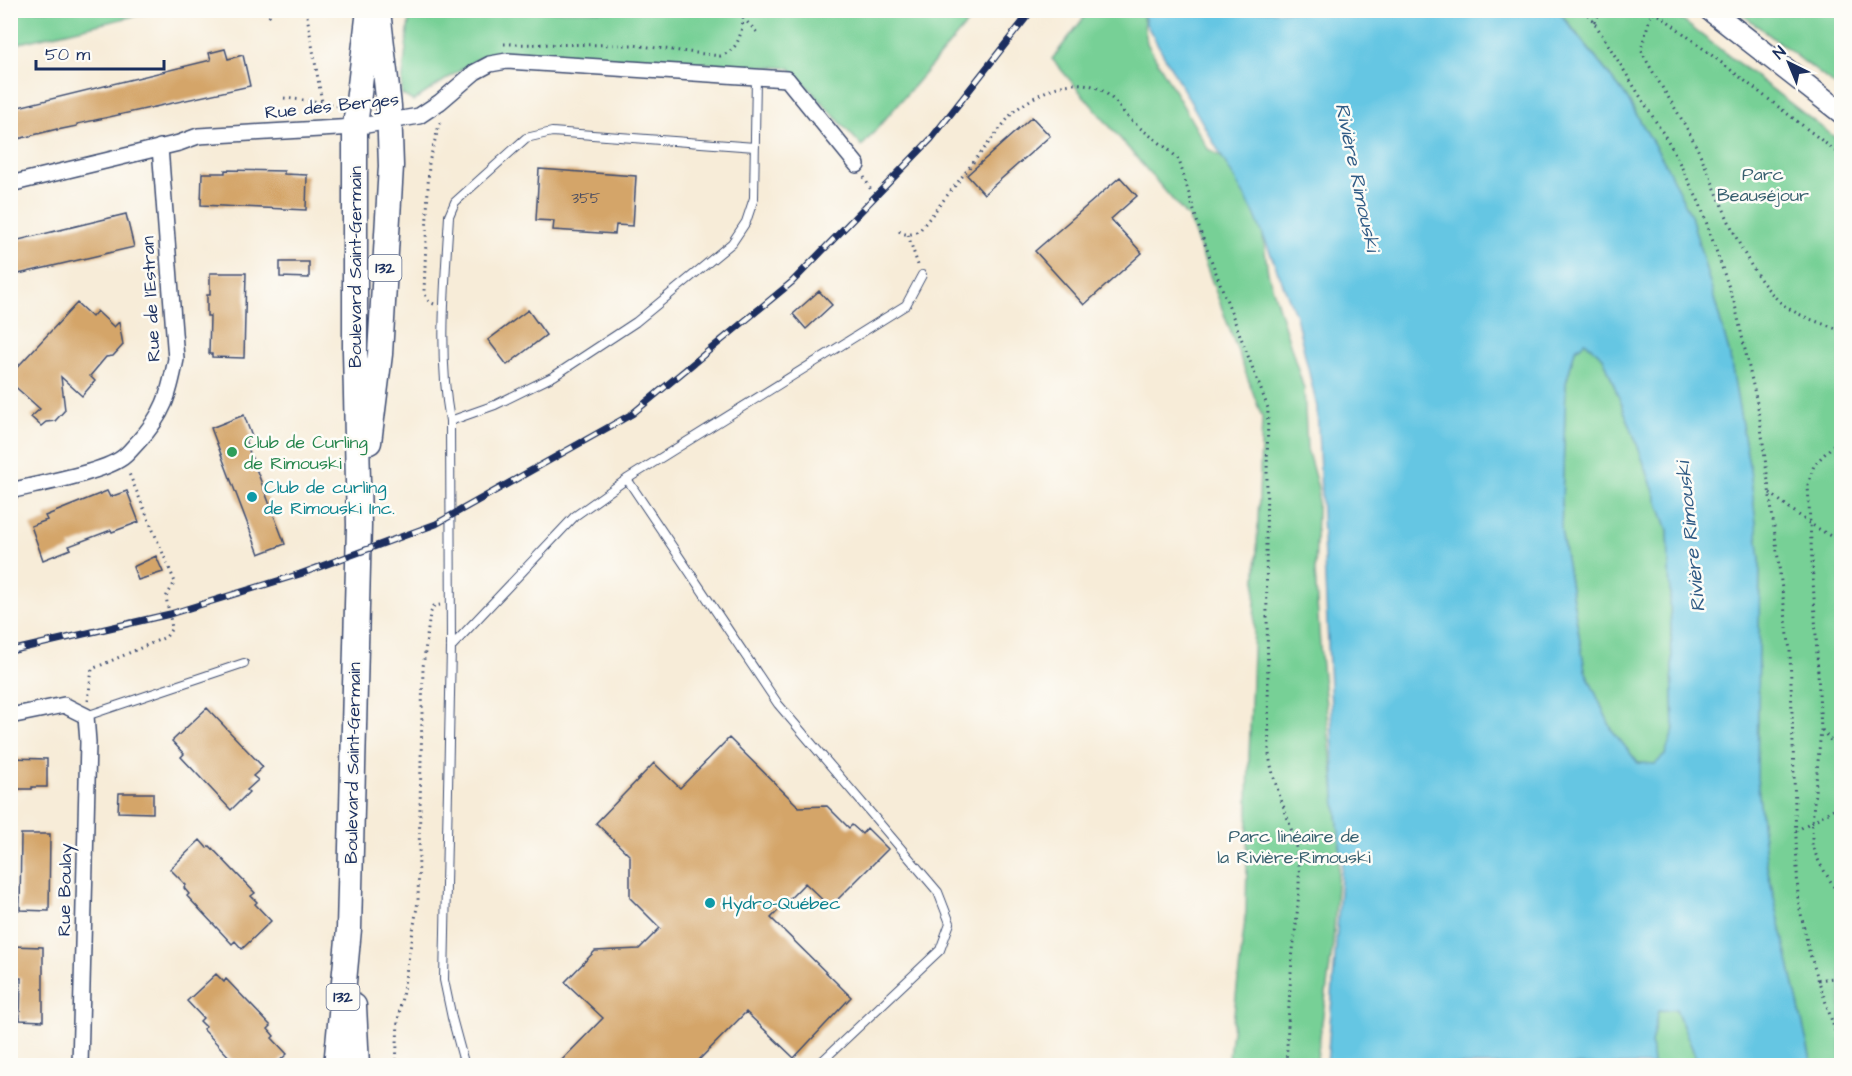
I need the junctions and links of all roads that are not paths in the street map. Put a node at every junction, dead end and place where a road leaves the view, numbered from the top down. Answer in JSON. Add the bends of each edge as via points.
{"nodes":[{"id":1,"x":369,"y":10,"type":"edge"},
{"id":2,"x":378,"y":10,"type":"edge"},
{"id":3,"x":1710,"y":10,"type":"edge"},
{"id":4,"x":756,"y":76,"type":"junction"},
{"id":5,"x":1842,"y":113,"type":"edge"},
{"id":6,"x":390,"y":122,"type":"junction"},
{"id":7,"x":356,"y":127,"type":"junction"},
{"id":8,"x":160,"y":147,"type":"junction"},
{"id":9,"x":755,"y":147,"type":"junction"},
{"id":10,"x":857,"y":165,"type":"dead end"},
{"id":11,"x":10,"y":184,"type":"edge"},
{"id":12,"x":922,"y":275,"type":"road end"},
{"id":13,"x":450,"y":421,"type":"junction"},
{"id":14,"x":627,"y":479,"type":"junction"},
{"id":15,"x":10,"y":491,"type":"edge"},
{"id":16,"x":358,"y":525,"type":"junction"},
{"id":17,"x":451,"y":647,"type":"junction"},
{"id":18,"x":244,"y":663,"type":"dead end"},
{"id":19,"x":10,"y":716,"type":"edge"},
{"id":20,"x":86,"y":717,"type":"junction"},
{"id":21,"x":349,"y":928,"type":"junction"},
{"id":22,"x":80,"y":1065,"type":"edge"},
{"id":23,"x":336,"y":1065,"type":"edge"},
{"id":24,"x":357,"y":1065,"type":"edge"},
{"id":25,"x":465,"y":1065,"type":"edge"},
{"id":26,"x":817,"y":1065,"type":"edge"}],
"edges":[{"from":1,"to":7,"type":"main road","name":"Boulevard Saint-Germain","number":"132"},
{"from":2,"to":6,"type":"main road","name":"Boulevard Saint-Germain","number":"132"},
{"from":3,"to":5,"type":"main road"},
{"from":4,"to":6,"type":"street","name":"Rue des Berges","via":[[507,61],[475,72],[419,116]]},
{"from":4,"to":9,"type":"lane"},
{"from":4,"to":10,"type":"street","name":"Rue des Berges","via":[[787,79]]},
{"from":6,"to":7,"type":"street","name":"Rue des Berges"},
{"from":6,"to":16,"type":"main road","name":"Boulevard Saint-Germain","number":"132","via":[[380,354]]},
{"from":7,"to":8,"type":"street","name":"Rue des Berges","via":[[198,136]]},
{"from":7,"to":16,"type":"main road","name":"Boulevard Saint-Germain","number":"132"},
{"from":8,"to":11,"type":"street","name":"Rue des Berges"},
{"from":8,"to":15,"type":"street","name":"Rue de l'Estran","via":[[176,359],[162,412],[122,458],[103,468]]},
{"from":9,"to":13,"type":"lane","via":[[754,198],[746,222],[732,243],[636,322],[563,370],[495,405]]},
{"from":9,"to":13,"type":"lane","via":[[552,132],[526,138],[455,202],[449,216],[444,309],[445,395]]},
{"from":12,"to":14,"type":"lane","via":[[906,305]]},
{"from":13,"to":17,"type":"lane"},
{"from":14,"to":17,"type":"lane","via":[[575,516]]},
{"from":14,"to":26,"type":"lane","via":[[778,704],[938,892],[950,922],[940,950]]},
{"from":16,"to":21,"type":"main road","name":"Boulevard Saint-Germain","number":"132"},
{"from":17,"to":25,"type":"lane","via":[[444,980]]},
{"from":18,"to":20,"type":"lane"},
{"from":19,"to":20,"type":"street","via":[[64,705]]},
{"from":20,"to":22,"type":"street","name":"Rue Boulay"},
{"from":21,"to":23,"type":"main road","name":"Boulevard Saint-Germain","number":"132"},
{"from":21,"to":24,"type":"main road","name":"Boulevard Saint-Germain","number":"132"}]}
